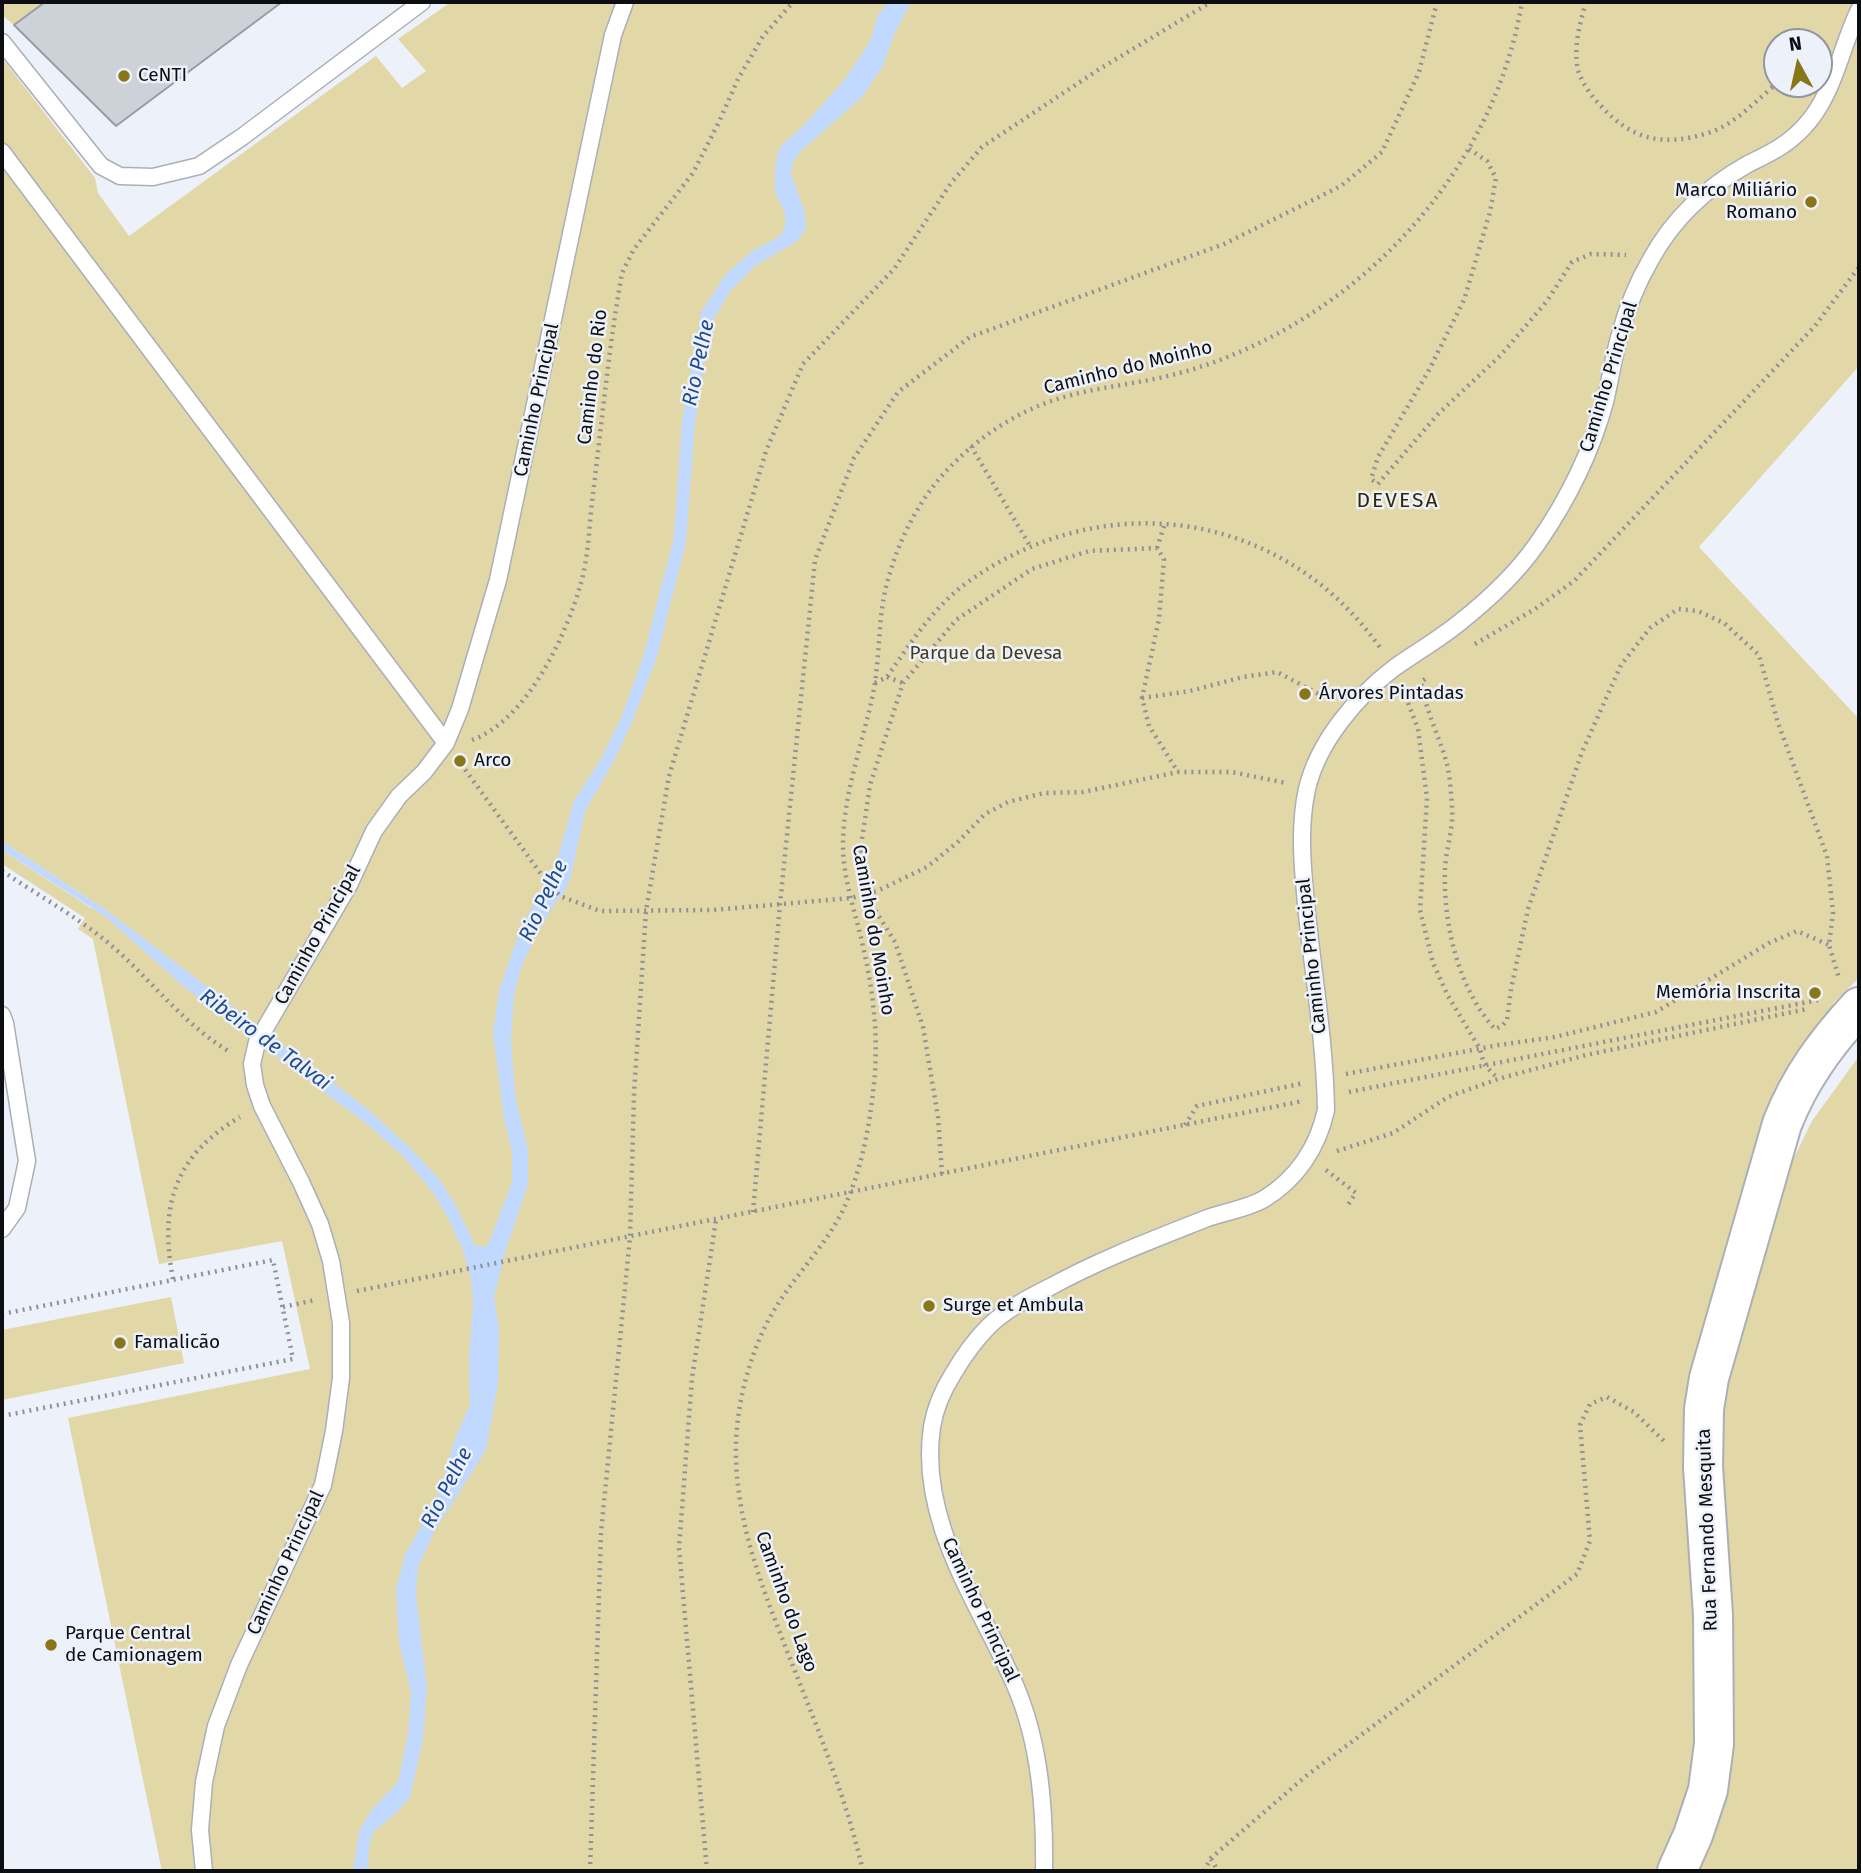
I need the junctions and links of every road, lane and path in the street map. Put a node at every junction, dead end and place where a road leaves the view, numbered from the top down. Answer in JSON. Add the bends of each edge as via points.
{"nodes":[{"id":1,"x":422,"y":2,"type":"edge"},
{"id":2,"x":625,"y":2,"type":"edge"},
{"id":3,"x":793,"y":2,"type":"edge"},
{"id":4,"x":1211,"y":2,"type":"edge"},
{"id":5,"x":1437,"y":2,"type":"edge"},
{"id":6,"x":1521,"y":2,"type":"edge"},
{"id":7,"x":1587,"y":2,"type":"edge"},
{"id":8,"x":1859,"y":10,"type":"edge"},
{"id":9,"x":2,"y":42,"type":"edge"},
{"id":10,"x":1763,"y":95,"type":"edge"},
{"id":11,"x":1469,"y":149,"type":"junction"},
{"id":12,"x":2,"y":152,"type":"edge"},
{"id":13,"x":1651,"y":257,"type":"junction"},
{"id":14,"x":1859,"y":267,"type":"edge"},
{"id":15,"x":971,"y":446,"type":"junction"},
{"id":16,"x":1165,"y":523,"type":"junction"},
{"id":17,"x":1030,"y":546,"type":"junction"},
{"id":18,"x":1157,"y":548,"type":"junction"},
{"id":19,"x":1472,"y":646,"type":"dead end"},
{"id":20,"x":1394,"y":668,"type":"junction"},
{"id":21,"x":1431,"y":675,"type":"dead end"},
{"id":22,"x":887,"y":677,"type":"junction"},
{"id":23,"x":875,"y":683,"type":"junction"},
{"id":24,"x":902,"y":683,"type":"junction"},
{"id":25,"x":1142,"y":698,"type":"junction"},
{"id":26,"x":1348,"y":712,"type":"junction"},
{"id":27,"x":446,"y":743,"type":"junction"},
{"id":28,"x":1178,"y":772,"type":"junction"},
{"id":29,"x":1307,"y":788,"type":"junction"},
{"id":30,"x":2,"y":872,"type":"edge"},
{"id":31,"x":865,"y":894,"type":"junction"},
{"id":32,"x":851,"y":898,"type":"junction"},
{"id":33,"x":780,"y":904,"type":"junction"},
{"id":34,"x":646,"y":911,"type":"junction"},
{"id":35,"x":1829,"y":945,"type":"junction"},
{"id":36,"x":1850,"y":997,"type":"edge"},
{"id":37,"x":1815,"y":1000,"type":"dead end"},
{"id":38,"x":1803,"y":1003,"type":"dead end"},
{"id":39,"x":2,"y":1015,"type":"edge"},
{"id":40,"x":1480,"y":1049,"type":"junction"},
{"id":41,"x":252,"y":1064,"type":"junction"},
{"id":42,"x":1484,"y":1064,"type":"junction"},
{"id":43,"x":1324,"y":1079,"type":"junction"},
{"id":44,"x":1498,"y":1079,"type":"junction"},
{"id":45,"x":1347,"y":1092,"type":"dead end"},
{"id":46,"x":1296,"y":1103,"type":"dead end"},
{"id":47,"x":262,"y":1106,"type":"junction"},
{"id":48,"x":1184,"y":1126,"type":"junction"},
{"id":49,"x":1308,"y":1157,"type":"junction"},
{"id":50,"x":942,"y":1174,"type":"junction"},
{"id":51,"x":850,"y":1194,"type":"junction"},
{"id":52,"x":1347,"y":1206,"type":"dead end"},
{"id":53,"x":753,"y":1213,"type":"junction"},
{"id":54,"x":716,"y":1220,"type":"junction"},
{"id":55,"x":2,"y":1229,"type":"edge"},
{"id":56,"x":629,"y":1237,"type":"junction"},
{"id":57,"x":173,"y":1279,"type":"junction"},
{"id":58,"x":337,"y":1295,"type":"junction"},
{"id":59,"x":300,"y":1303,"type":"dead end"},
{"id":60,"x":283,"y":1307,"type":"junction"},
{"id":61,"x":2,"y":1314,"type":"edge"},
{"id":62,"x":2,"y":1416,"type":"edge"},
{"id":63,"x":1670,"y":1447,"type":"dead end"},
{"id":64,"x":1211,"y":1858,"type":"junction"},
{"id":65,"x":204,"y":1871,"type":"edge"},
{"id":66,"x":590,"y":1871,"type":"edge"},
{"id":67,"x":707,"y":1871,"type":"edge"},
{"id":68,"x":863,"y":1871,"type":"edge"},
{"id":69,"x":1044,"y":1871,"type":"edge"},
{"id":70,"x":1204,"y":1871,"type":"edge"},
{"id":71,"x":1218,"y":1871,"type":"edge"},
{"id":72,"x":1677,"y":1871,"type":"edge"}],
"edges":[{"from":1,"to":9,"type":"lane","via":[[199,166],[153,177],[120,176],[101,166]]},
{"from":2,"to":27,"type":"lane","name":"Caminho Principal","via":[[613,35],[498,580]]},
{"from":3,"to":27,"type":"path","name":"Caminho do Rio","via":[[763,37],[692,173],[634,249],[622,273],[582,581],[557,647],[506,718],[482,736]]},
{"from":4,"to":34,"type":"path","via":[[982,147],[951,183],[894,269],[803,364],[766,451],[669,776]]},
{"from":5,"to":33,"type":"path","via":[[1419,72],[1382,152],[1341,186],[1224,244],[970,337],[898,392],[855,458],[815,559]]},
{"from":6,"to":11,"type":"path","name":"Caminho do Moinho","via":[[1500,80]]},
{"from":7,"to":10,"type":"path","via":[[1577,41],[1578,71],[1591,97],[1633,134],[1665,140],[1710,133]]},
{"from":8,"to":13,"type":"lane","name":"Caminho Principal","via":[[1823,100],[1806,126],[1784,146],[1713,186],[1683,212]]},
{"from":11,"to":13,"type":"path","via":[[1487,161],[1496,178],[1490,212],[1464,300],[1378,457],[1371,479],[1378,484],[1438,414],[1501,355],[1547,301],[1572,262],[1591,254]]},
{"from":11,"to":15,"type":"path","name":"Caminho do Moinho","via":[[1427,212],[1402,239],[1309,315],[1249,349],[1186,371],[1073,394],[1035,407],[998,425]]},
{"from":12,"to":27,"type":"lane"},
{"from":13,"to":20,"type":"lane","name":"Caminho Principal","via":[[1619,337],[1592,443],[1566,498],[1536,545],[1493,594]]},
{"from":14,"to":19,"type":"path","via":[[1815,326],[1574,581]]},
{"from":15,"to":17,"type":"path"},
{"from":15,"to":23,"type":"path","name":"Caminho do Moinho","via":[[923,499],[906,530],[886,589]]},
{"from":16,"to":17,"type":"path","via":[[1114,524]]},
{"from":16,"to":18,"type":"path"},
{"from":16,"to":20,"type":"path","via":[[1252,543],[1291,562],[1328,588],[1364,625]]},
{"from":17,"to":22,"type":"path","via":[[964,585],[935,611]]},
{"from":18,"to":24,"type":"path","via":[[1089,551],[1031,569],[956,620]]},
{"from":18,"to":25,"type":"path","via":[[1164,559],[1160,607]]},
{"from":20,"to":26,"type":"lane","name":"Caminho Principal"},
{"from":20,"to":40,"type":"path","via":[[1418,729],[1427,798],[1420,911],[1433,963]]},
{"from":21,"to":35,"type":"path","via":[[1421,682],[1447,765],[1453,810],[1445,870],[1447,922],[1462,972],[1482,1015],[1495,1029],[1507,1020],[1528,909],[1581,752],[1621,665],[1650,628],[1678,609],[1698,611],[1724,623],[1759,655],[1826,856],[1833,913]]},
{"from":22,"to":23,"type":"path"},
{"from":22,"to":24,"type":"path"},
{"from":23,"to":32,"type":"path","name":"Caminho do Moinho","via":[[843,841]]},
{"from":24,"to":31,"type":"path","via":[[870,785],[861,846]]},
{"from":25,"to":26,"type":"path","via":[[1277,672]]},
{"from":25,"to":28,"type":"path","via":[[1149,726]]},
{"from":26,"to":29,"type":"lane","name":"Caminho Principal","via":[[1329,738]]},
{"from":27,"to":34,"type":"path","via":[[560,896],[600,911]]},
{"from":27,"to":41,"type":"lane","name":"Caminho Principal","via":[[374,831],[349,886],[257,1042]]},
{"from":28,"to":29,"type":"path","via":[[1232,772]]},
{"from":28,"to":31,"type":"path","via":[[1008,802],[985,814],[927,867]]},
{"from":29,"to":43,"type":"lane","name":"Caminho Principal","via":[[1301,830],[1303,876]]},
{"from":30,"to":41,"type":"path","via":[[102,938],[218,1045]]},
{"from":31,"to":32,"type":"path"},
{"from":31,"to":50,"type":"path","via":[[895,942],[923,1027]]},
{"from":32,"to":33,"type":"path"},
{"from":32,"to":51,"type":"path","name":"Caminho do Moinho","via":[[871,984],[877,1051],[873,1099]]},
{"from":33,"to":34,"type":"path"},
{"from":33,"to":53,"type":"path"},
{"from":34,"to":56,"type":"path"},
{"from":35,"to":36,"type":"path"},
{"from":35,"to":40,"type":"path","via":[[1797,931],[1769,943],[1656,1012],[1555,1037]]},
{"from":36,"to":72,"type":"street","name":"Rua Fernando Mesquita","via":[[1782,1124],[1709,1378],[1703,1467],[1713,1615],[1714,1744],[1708,1790]]},
{"from":37,"to":44,"type":"path","via":[[1805,1010],[1586,1055]]},
{"from":38,"to":42,"type":"path"},
{"from":39,"to":55,"type":"lane","via":[[27,1161],[17,1208]]},
{"from":40,"to":42,"type":"path"},
{"from":40,"to":43,"type":"path"},
{"from":41,"to":47,"type":"lane","name":"Caminho Principal"},
{"from":42,"to":44,"type":"path"},
{"from":42,"to":45,"type":"path"},
{"from":43,"to":48,"type":"path","via":[[1197,1106]]},
{"from":43,"to":49,"type":"lane","name":"Caminho Principal","via":[[1322,1130]]},
{"from":44,"to":49,"type":"path","via":[[1448,1097],[1393,1133]]},
{"from":46,"to":48,"type":"path"},
{"from":47,"to":57,"type":"path","via":[[214,1132],[191,1157],[168,1216]]},
{"from":47,"to":58,"type":"lane","name":"Caminho Principal","via":[[320,1224]]},
{"from":48,"to":50,"type":"path"},
{"from":49,"to":52,"type":"path","via":[[1356,1193]]},
{"from":49,"to":69,"type":"lane","name":"Caminho Principal","via":[[1286,1183],[1263,1200],[1142,1244],[1026,1299],[989,1326],[967,1352],[937,1405],[930,1467],[933,1496],[960,1573],[1016,1687],[1038,1767]]},
{"from":50,"to":51,"type":"path"},
{"from":51,"to":53,"type":"path"},
{"from":51,"to":68,"type":"path","name":"Caminho do Lago","via":[[835,1224],[773,1311],[750,1364],[735,1452],[748,1539],[828,1755]]},
{"from":53,"to":54,"type":"path"},
{"from":54,"to":56,"type":"path"},
{"from":54,"to":67,"type":"path","via":[[692,1378],[679,1548]]},
{"from":56,"to":58,"type":"path"},
{"from":56,"to":66,"type":"path","via":[[601,1533]]},
{"from":57,"to":60,"type":"path","via":[[273,1260]]},
{"from":57,"to":61,"type":"path"},
{"from":58,"to":65,"type":"lane","name":"Caminho Principal","via":[[341,1378],[323,1485],[239,1665],[216,1726],[204,1782]]},
{"from":59,"to":60,"type":"path"},
{"from":60,"to":62,"type":"path","via":[[293,1359]]},
{"from":63,"to":64,"type":"path","via":[[1634,1412],[1607,1398],[1590,1404],[1580,1426],[1590,1541],[1577,1574],[1306,1776]]},
{"from":64,"to":70,"type":"path"},
{"from":64,"to":71,"type":"path"}]}
